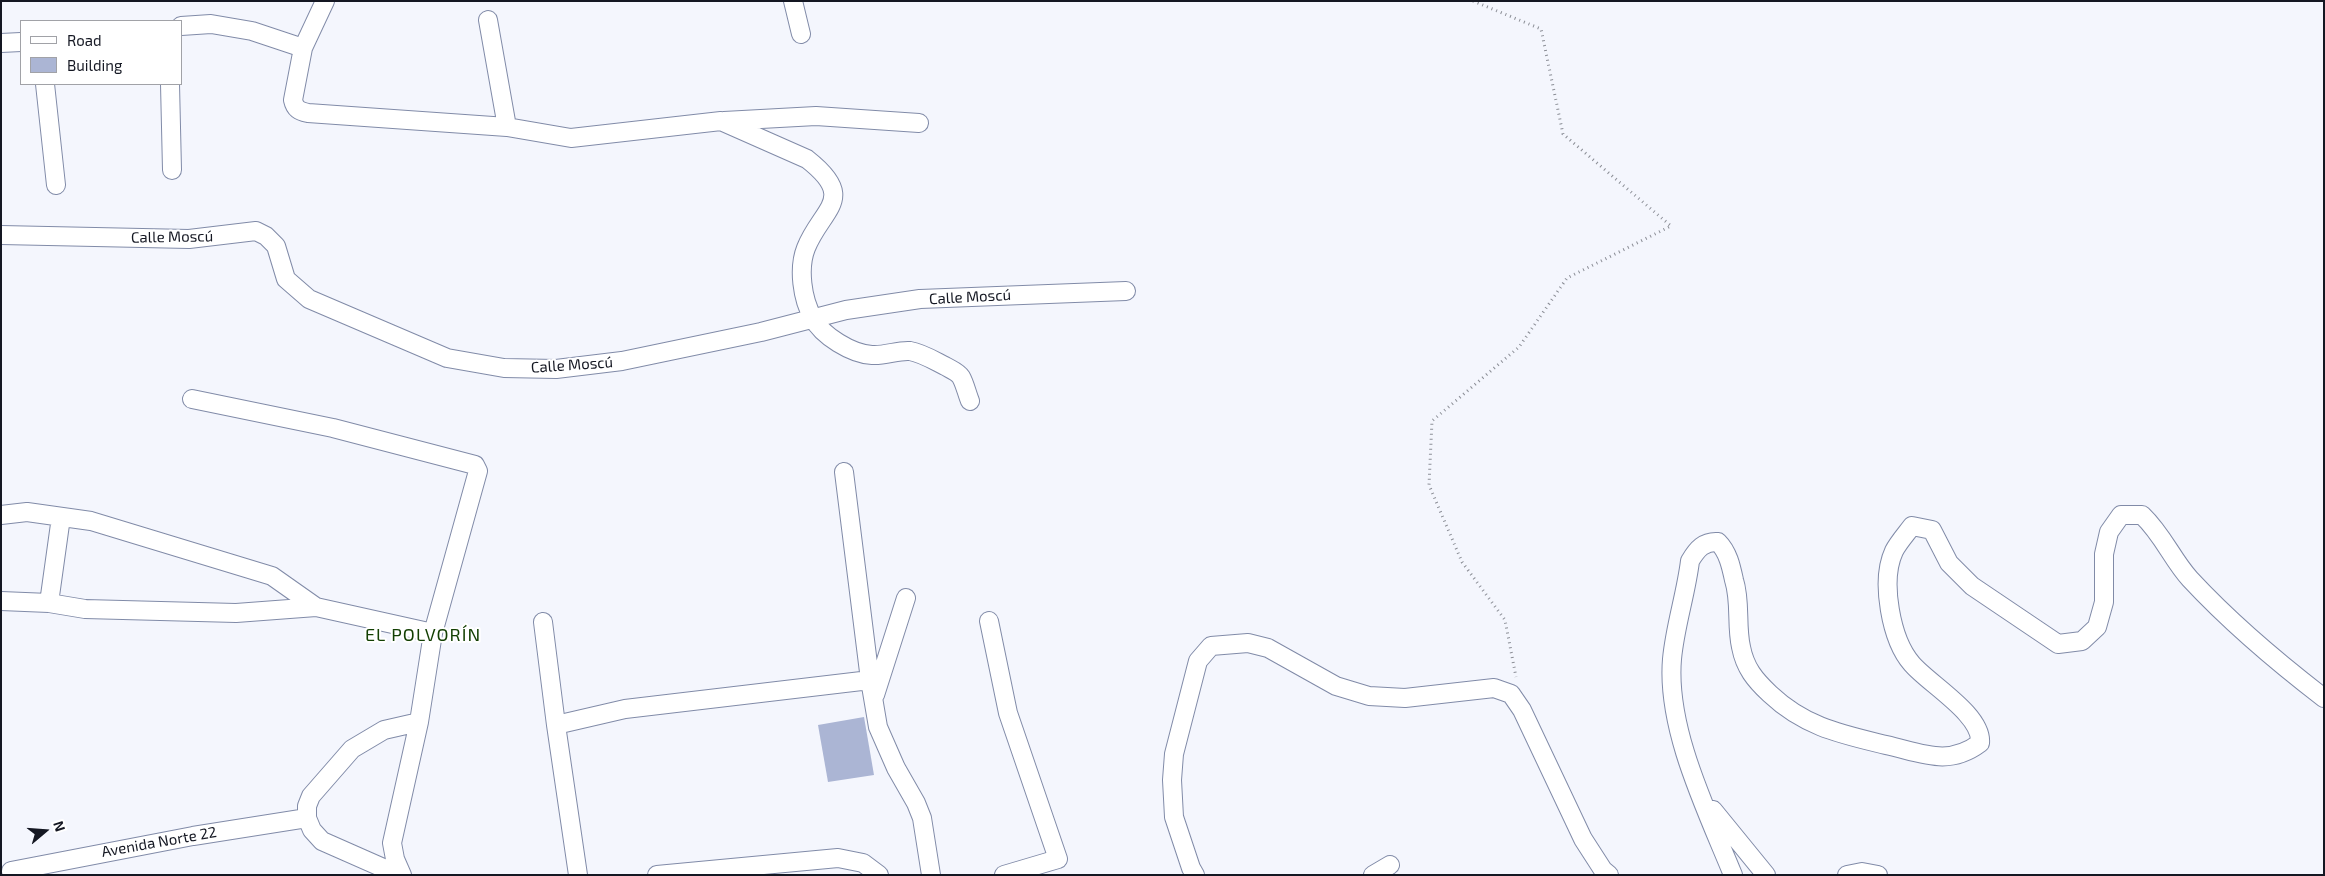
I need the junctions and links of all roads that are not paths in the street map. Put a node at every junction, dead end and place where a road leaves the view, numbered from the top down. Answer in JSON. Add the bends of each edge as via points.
{"nodes":[{"id":1,"x":325,"y":1,"type":"edge"},
{"id":2,"x":793,"y":1,"type":"edge"},
{"id":3,"x":488,"y":20,"type":"dead end"},
{"id":4,"x":182,"y":26,"type":"edge"},
{"id":5,"x":801,"y":34,"type":"dead end"},
{"id":6,"x":1,"y":42,"type":"edge"},
{"id":7,"x":20,"y":42,"type":"edge"},
{"id":8,"x":303,"y":48,"type":"junction"},
{"id":9,"x":45,"y":85,"type":"edge"},
{"id":10,"x":170,"y":85,"type":"edge"},
{"id":11,"x":721,"y":121,"type":"junction"},
{"id":12,"x":919,"y":123,"type":"dead end"},
{"id":13,"x":507,"y":127,"type":"junction"},
{"id":14,"x":172,"y":170,"type":"dead end"},
{"id":15,"x":56,"y":185,"type":"dead end"},
{"id":16,"x":1,"y":235,"type":"edge"},
{"id":17,"x":1126,"y":291,"type":"dead end"},
{"id":18,"x":813,"y":318,"type":"junction"},
{"id":19,"x":192,"y":399,"type":"dead end"},
{"id":20,"x":970,"y":401,"type":"dead end"},
{"id":21,"x":844,"y":472,"type":"dead end"},
{"id":22,"x":1,"y":515,"type":"edge"},
{"id":23,"x":61,"y":517,"type":"junction"},
{"id":24,"x":906,"y":598,"type":"dead end"},
{"id":25,"x":1,"y":601,"type":"edge"},
{"id":26,"x":49,"y":603,"type":"junction"},
{"id":27,"x":316,"y":607,"type":"junction"},
{"id":28,"x":989,"y":621,"type":"dead end"},
{"id":29,"x":542,"y":622,"type":"dead end"},
{"id":30,"x":433,"y":633,"type":"junction"},
{"id":31,"x":870,"y":680,"type":"junction"},
{"id":32,"x":2324,"y":698,"type":"edge"},
{"id":33,"x":874,"y":701,"type":"junction"},
{"id":34,"x":419,"y":722,"type":"junction"},
{"id":35,"x":556,"y":725,"type":"junction"},
{"id":36,"x":1700,"y":794,"type":"junction"},
{"id":37,"x":307,"y":818,"type":"junction"},
{"id":38,"x":1390,"y":864,"type":"dead end"},
{"id":39,"x":11,"y":871,"type":"dead end"},
{"id":40,"x":401,"y":875,"type":"edge"},
{"id":41,"x":578,"y":875,"type":"edge"},
{"id":42,"x":656,"y":875,"type":"edge"},
{"id":43,"x":879,"y":875,"type":"edge"},
{"id":44,"x":931,"y":875,"type":"edge"},
{"id":45,"x":1004,"y":875,"type":"edge"},
{"id":46,"x":1195,"y":875,"type":"edge"},
{"id":47,"x":1373,"y":875,"type":"edge"},
{"id":48,"x":1609,"y":875,"type":"edge"},
{"id":49,"x":1733,"y":875,"type":"edge"},
{"id":50,"x":1766,"y":875,"type":"edge"},
{"id":51,"x":1847,"y":875,"type":"edge"},
{"id":52,"x":1878,"y":875,"type":"edge"}],
"edges":[{"from":1,"to":8,"type":"street"},
{"from":2,"to":5,"type":"street"},
{"from":3,"to":13,"type":"street"},
{"from":4,"to":8,"type":"street","via":[[211,24],[252,31]]},
{"from":6,"to":7,"type":"street"},
{"from":8,"to":13,"type":"street","via":[[293,100],[300,112]]},
{"from":9,"to":15,"type":"street"},
{"from":10,"to":14,"type":"street"},
{"from":11,"to":12,"type":"street","via":[[816,116]]},
{"from":11,"to":13,"type":"street","via":[[571,138]]},
{"from":11,"to":18,"type":"street","via":[[807,159],[818,168],[833,190],[832,207],[806,248],[803,261],[802,281]]},
{"from":16,"to":18,"type":"street","name":"Calle Moscú","via":[[189,239],[256,231],[276,246],[286,279],[309,298],[447,358],[504,368],[556,370],[622,362]]},
{"from":17,"to":18,"type":"street","name":"Calle Moscú","via":[[920,299]]},
{"from":18,"to":20,"type":"street","via":[[822,331],[842,345],[871,355],[910,351],[935,360],[960,375]]},
{"from":19,"to":30,"type":"street","via":[[333,428],[475,465],[478,475]]},
{"from":21,"to":31,"type":"street"},
{"from":22,"to":23,"type":"street","via":[[27,512]]},
{"from":23,"to":26,"type":"street"},
{"from":23,"to":27,"type":"street","via":[[92,521],[272,576]]},
{"from":24,"to":33,"type":"street"},
{"from":25,"to":26,"type":"street"},
{"from":26,"to":27,"type":"street","via":[[85,609],[236,613]]},
{"from":27,"to":30,"type":"street"},
{"from":28,"to":45,"type":"street","via":[[1008,714],[1058,859]]},
{"from":29,"to":35,"type":"street"},
{"from":30,"to":34,"type":"street"},
{"from":31,"to":33,"type":"street"},
{"from":31,"to":35,"type":"street","via":[[625,709]]},
{"from":32,"to":36,"type":"street","via":[[2276,661],[2189,578],[2157,529],[2142,515],[2121,515],[2109,532],[2104,554],[2104,602],[2097,627],[2082,641],[2058,644],[1972,586],[1949,563],[1932,530],[1912,526],[1894,551],[1888,570],[1888,603],[1900,643],[1912,664],[1950,697],[1977,727],[1980,743],[1968,753],[1942,758],[1859,739],[1810,723],[1787,710],[1752,677],[1740,646],[1738,592],[1728,559],[1718,542],[1710,542],[1698,549],[1690,561],[1672,659],[1673,698],[1689,767]]},
{"from":33,"to":44,"type":"street","via":[[878,727],[922,818]]},
{"from":34,"to":37,"type":"street","via":[[384,730],[352,748],[311,796]]},
{"from":34,"to":40,"type":"street","via":[[392,843]]},
{"from":35,"to":41,"type":"street"},
{"from":36,"to":49,"type":"street"},
{"from":36,"to":50,"type":"street"},
{"from":37,"to":39,"type":"street","name":"Avenida Norte 22"},
{"from":37,"to":40,"type":"street","via":[[322,841]]},
{"from":38,"to":47,"type":"street"},
{"from":42,"to":43,"type":"street","via":[[838,858],[863,863]]},
{"from":46,"to":48,"type":"street","via":[[1174,817],[1174,754],[1198,662],[1211,646],[1248,643],[1268,648],[1336,686],[1369,696],[1405,698],[1494,688],[1511,694],[1522,710],[1583,839]]},
{"from":51,"to":52,"type":"street","via":[[1862,872]]}]}
